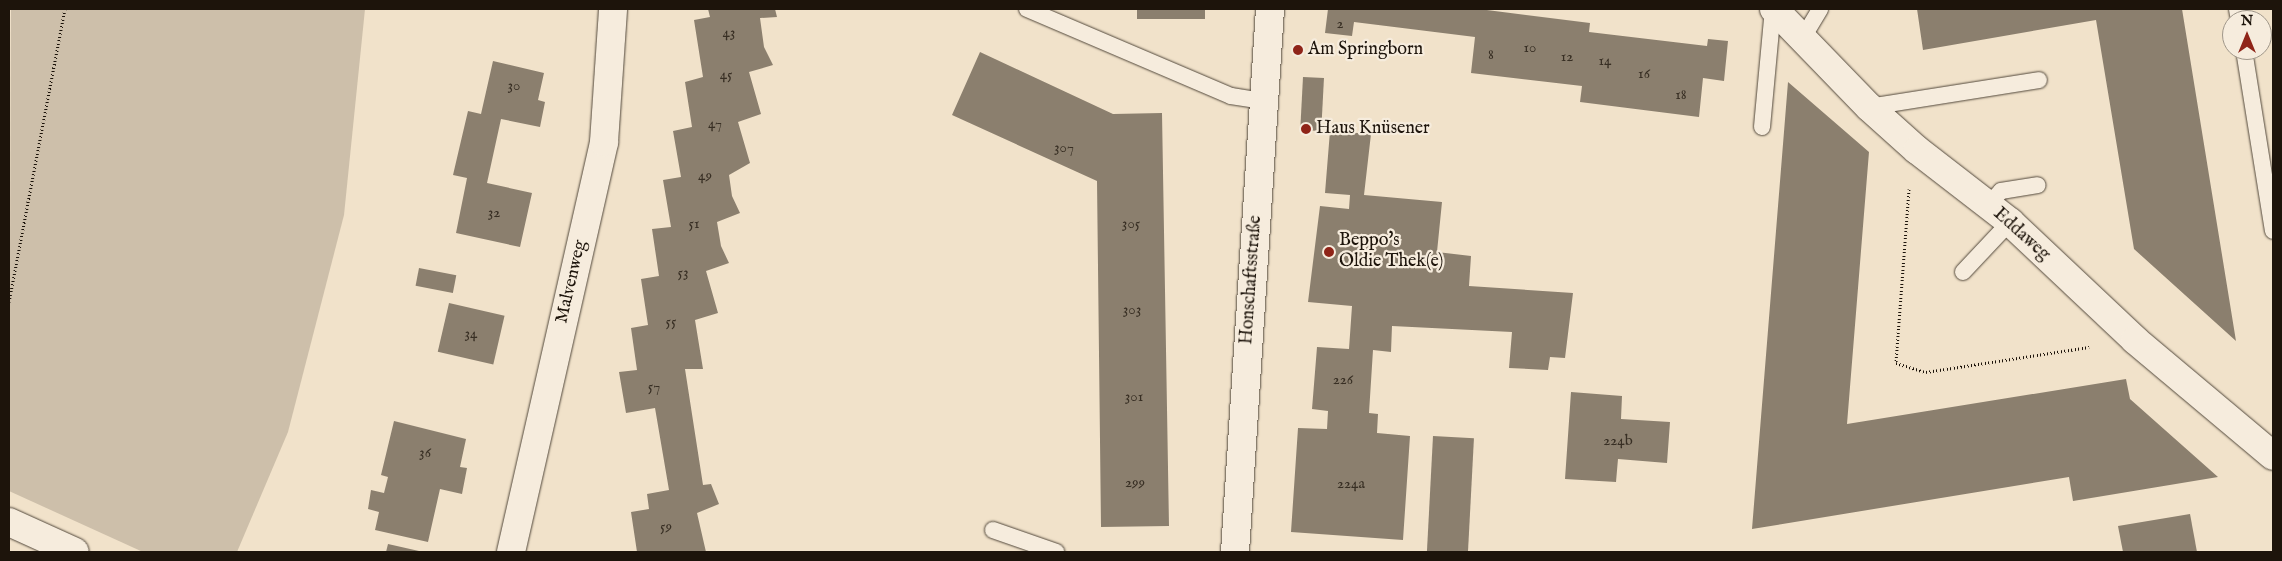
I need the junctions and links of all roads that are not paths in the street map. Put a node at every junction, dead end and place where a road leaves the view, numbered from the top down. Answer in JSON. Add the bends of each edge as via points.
{"nodes":[{"id":1,"x":613,"y":9,"type":"edge"},
{"id":2,"x":1027,"y":9,"type":"edge"},
{"id":3,"x":1270,"y":9,"type":"edge"},
{"id":4,"x":1773,"y":9,"type":"edge"},
{"id":5,"x":1820,"y":9,"type":"edge"},
{"id":6,"x":1804,"y":36,"type":"junction"},
{"id":7,"x":2246,"y":60,"type":"edge"},
{"id":8,"x":2039,"y":80,"type":"dead end"},
{"id":9,"x":1264,"y":101,"type":"junction"},
{"id":10,"x":1869,"y":106,"type":"junction"},
{"id":11,"x":1762,"y":127,"type":"dead end"},
{"id":12,"x":2038,"y":185,"type":"dead end"},
{"id":13,"x":1988,"y":205,"type":"junction"},
{"id":14,"x":2010,"y":222,"type":"junction"},
{"id":15,"x":2273,"y":230,"type":"edge"},
{"id":16,"x":1963,"y":272,"type":"dead end"},
{"id":17,"x":2273,"y":456,"type":"edge"},
{"id":18,"x":9,"y":522,"type":"edge"},
{"id":19,"x":993,"y":530,"type":"dead end"},
{"id":20,"x":75,"y":552,"type":"edge"},
{"id":21,"x":511,"y":552,"type":"edge"},
{"id":22,"x":1056,"y":552,"type":"edge"},
{"id":23,"x":1235,"y":552,"type":"edge"}],
"edges":[{"from":1,"to":21,"type":"street","name":"Malvenweg","via":[[604,142]]},
{"from":2,"to":9,"type":"lane","via":[[1231,96]]},
{"from":3,"to":9,"type":"street","name":"Honschaftsstraße"},
{"from":4,"to":6,"type":"street","name":"Eddaweg"},
{"from":4,"to":11,"type":"lane"},
{"from":5,"to":6,"type":"lane"},
{"from":6,"to":10,"type":"street","name":"Eddaweg"},
{"from":7,"to":15,"type":"lane"},
{"from":8,"to":10,"type":"lane"},
{"from":9,"to":23,"type":"street","name":"Honschaftsstraße"},
{"from":10,"to":13,"type":"street","name":"Eddaweg","via":[[1917,150]]},
{"from":12,"to":13,"type":"lane","via":[[2001,190]]},
{"from":13,"to":14,"type":"street","name":"Eddaweg"},
{"from":14,"to":16,"type":"lane"},
{"from":14,"to":17,"type":"street","name":"Eddaweg","via":[[2134,340]]},
{"from":18,"to":20,"type":"street"},
{"from":19,"to":22,"type":"lane"}]}
